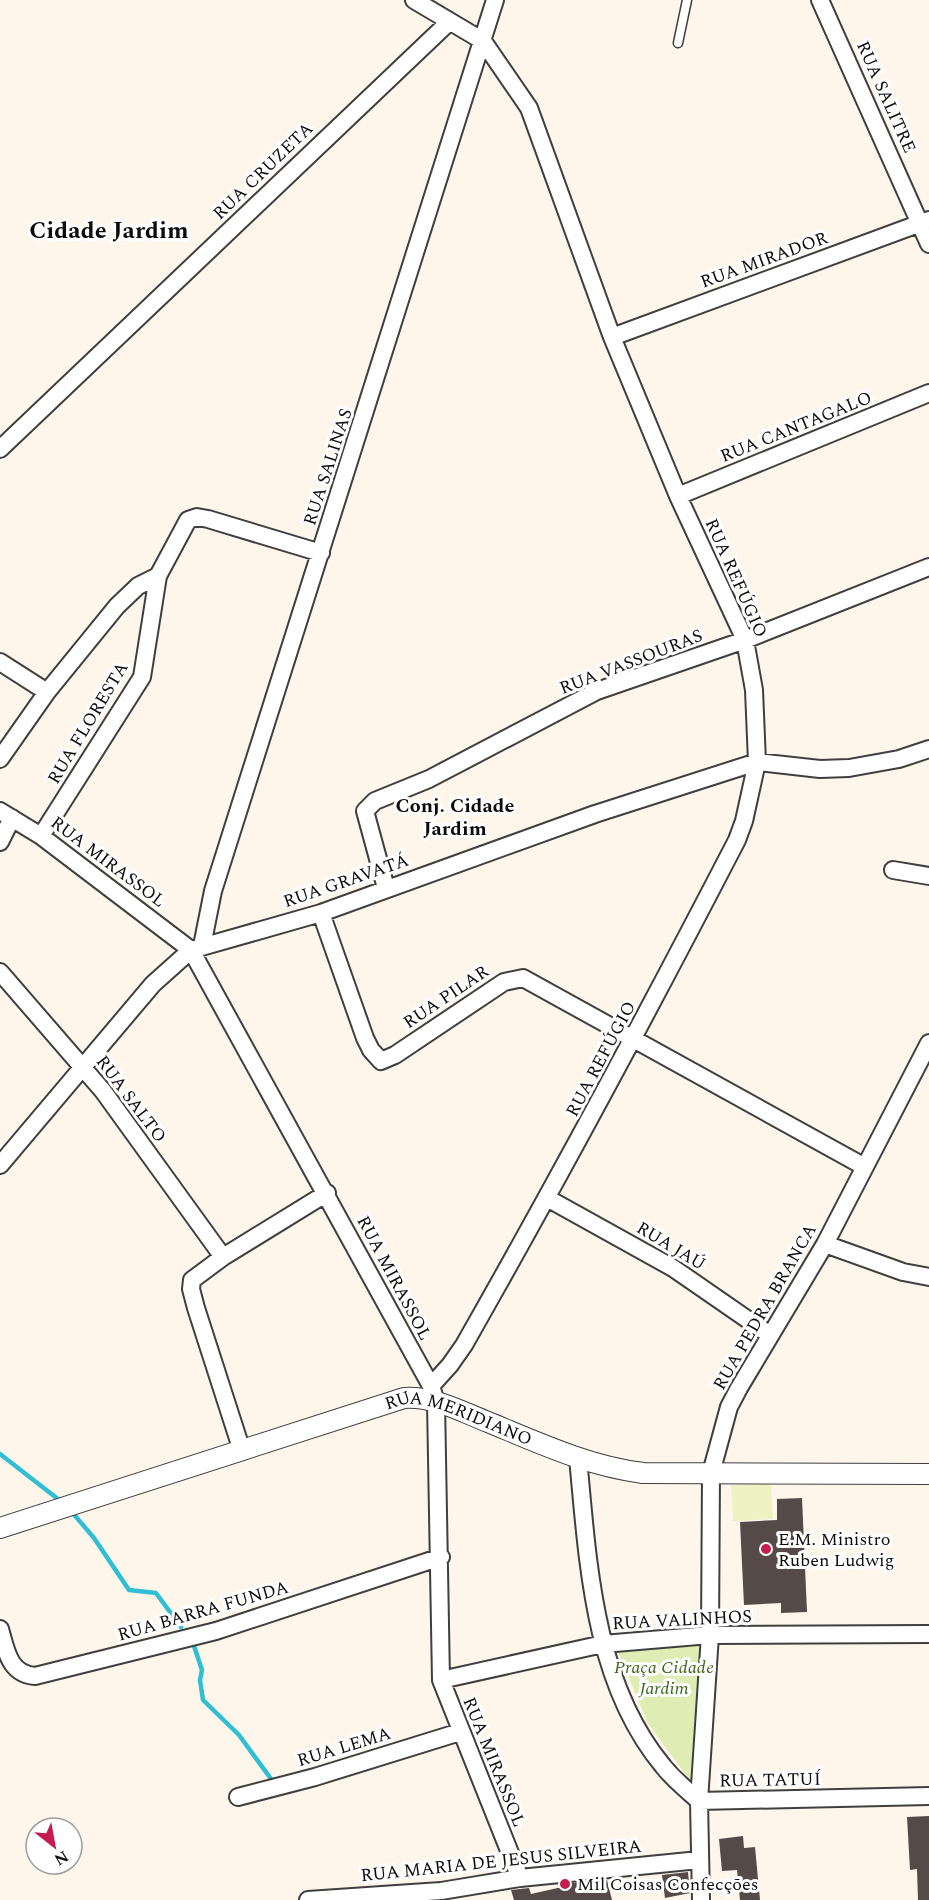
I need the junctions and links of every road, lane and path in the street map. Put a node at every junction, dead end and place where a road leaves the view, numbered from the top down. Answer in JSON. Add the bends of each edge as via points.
{"nodes":[{"id":1,"x":414,"y":0,"type":"edge"},
{"id":2,"x":495,"y":0,"type":"edge"},
{"id":3,"x":687,"y":0,"type":"edge"},
{"id":4,"x":820,"y":0,"type":"edge"},
{"id":5,"x":449,"y":22,"type":"junction"},
{"id":6,"x":483,"y":41,"type":"junction"},
{"id":7,"x":678,"y":43,"type":"dead end"},
{"id":8,"x":925,"y":222,"type":"edge"},
{"id":9,"x":929,"y":244,"type":"edge"},
{"id":10,"x":612,"y":337,"type":"junction"},
{"id":11,"x":929,"y":393,"type":"edge"},
{"id":12,"x":0,"y":448,"type":"edge"},
{"id":13,"x":678,"y":496,"type":"junction"},
{"id":14,"x":321,"y":553,"type":"junction"},
{"id":15,"x":929,"y":567,"type":"edge"},
{"id":16,"x":158,"y":576,"type":"junction"},
{"id":17,"x":745,"y":640,"type":"junction"},
{"id":18,"x":0,"y":662,"type":"edge"},
{"id":19,"x":47,"y":692,"type":"junction"},
{"id":20,"x":929,"y":749,"type":"edge"},
{"id":21,"x":0,"y":759,"type":"edge"},
{"id":22,"x":757,"y":762,"type":"junction"},
{"id":23,"x":6,"y":815,"type":"edge"},
{"id":24,"x":41,"y":836,"type":"junction"},
{"id":25,"x":0,"y":842,"type":"edge"},
{"id":26,"x":894,"y":870,"type":"dead end"},
{"id":27,"x":929,"y":876,"type":"edge"},
{"id":28,"x":386,"y":888,"type":"junction"},
{"id":29,"x":321,"y":913,"type":"junction"},
{"id":30,"x":196,"y":948,"type":"junction"},
{"id":31,"x":0,"y":972,"type":"edge"},
{"id":32,"x":635,"y":1039,"type":"junction"},
{"id":33,"x":929,"y":1043,"type":"edge"},
{"id":34,"x":83,"y":1068,"type":"junction"},
{"id":35,"x":0,"y":1165,"type":"edge"},
{"id":36,"x":865,"y":1167,"type":"junction"},
{"id":37,"x":327,"y":1193,"type":"junction"},
{"id":38,"x":547,"y":1198,"type":"junction"},
{"id":39,"x":825,"y":1244,"type":"junction"},
{"id":40,"x":223,"y":1257,"type":"junction"},
{"id":41,"x":929,"y":1277,"type":"edge"},
{"id":42,"x":770,"y":1335,"type":"junction"},
{"id":43,"x":433,"y":1394,"type":"junction"},
{"id":44,"x":242,"y":1452,"type":"junction"},
{"id":45,"x":578,"y":1458,"type":"junction"},
{"id":46,"x":711,"y":1473,"type":"junction"},
{"id":47,"x":929,"y":1474,"type":"edge"},
{"id":48,"x":0,"y":1528,"type":"edge"},
{"id":49,"x":441,"y":1557,"type":"junction"},
{"id":50,"x":0,"y":1629,"type":"edge"},
{"id":51,"x":929,"y":1634,"type":"edge"},
{"id":52,"x":710,"y":1635,"type":"junction"},
{"id":53,"x":603,"y":1644,"type":"junction"},
{"id":54,"x":441,"y":1680,"type":"junction"},
{"id":55,"x":460,"y":1732,"type":"junction"},
{"id":56,"x":929,"y":1796,"type":"edge"},
{"id":57,"x":238,"y":1797,"type":"dead end"},
{"id":58,"x":699,"y":1801,"type":"junction"},
{"id":59,"x":699,"y":1860,"type":"junction"},
{"id":60,"x":520,"y":1878,"type":"junction"},
{"id":61,"x":441,"y":1895,"type":"edge"},
{"id":62,"x":308,"y":1900,"type":"edge"},
{"id":63,"x":701,"y":1900,"type":"edge"}],
"edges":[{"from":1,"to":5,"type":"street","name":"RUA REFÚGIO"},
{"from":2,"to":6,"type":"street","name":"RUA SALINAS"},
{"from":3,"to":7,"type":"lane"},
{"from":4,"to":8,"type":"street","name":"RUA SALITRE"},
{"from":5,"to":6,"type":"street","name":"RUA REFÚGIO"},
{"from":5,"to":12,"type":"street","name":"RUA CRUZETA"},
{"from":6,"to":10,"type":"street","name":"RUA REFÚGIO","via":[[535,121]]},
{"from":6,"to":14,"type":"street","name":"RUA SALINAS"},
{"from":8,"to":9,"type":"street","name":"RUA SALITRE"},
{"from":8,"to":10,"type":"street","name":"RUA MIRADOR"},
{"from":10,"to":13,"type":"street","name":"RUA REFÚGIO"},
{"from":11,"to":13,"type":"street","name":"RUA CANTAGALO"},
{"from":13,"to":17,"type":"street","name":"RUA REFÚGIO"},
{"from":14,"to":16,"type":"street","name":"RUA FLORESTA","via":[[197,517],[182,528]]},
{"from":14,"to":30,"type":"street","name":"RUA SALINAS"},
{"from":15,"to":17,"type":"street","name":"RUA VASSOURAS"},
{"from":16,"to":19,"type":"street","via":[[123,599]]},
{"from":16,"to":24,"type":"street","name":"RUA FLORESTA","via":[[142,676]]},
{"from":17,"to":22,"type":"street","name":"RUA REFÚGIO","via":[[754,690]]},
{"from":17,"to":28,"type":"street","name":"RUA VASSOURAS","via":[[597,691],[429,779],[370,805],[365,811],[366,823]]},
{"from":18,"to":19,"type":"street"},
{"from":19,"to":21,"type":"street"},
{"from":20,"to":22,"type":"street","name":"RUA GRAVATÁ","via":[[849,768]]},
{"from":22,"to":28,"type":"street","name":"RUA GRAVATÁ"},
{"from":22,"to":32,"type":"street","name":"RUA REFÚGIO","via":[[737,840]]},
{"from":23,"to":24,"type":"street","name":"RUA MIRASSOL"},
{"from":23,"to":25,"type":"street"},
{"from":24,"to":30,"type":"street","name":"RUA MIRASSOL"},
{"from":26,"to":27,"type":"street"},
{"from":28,"to":29,"type":"street","name":"RUA GRAVATÁ"},
{"from":29,"to":30,"type":"street","name":"RUA GRAVATÁ"},
{"from":29,"to":32,"type":"street","name":"RUA PILAR","via":[[365,1038],[381,1060],[395,1055],[478,997],[515,978],[523,978]]},
{"from":30,"to":34,"type":"street","name":"RUA GRAVATÁ","via":[[153,984]]},
{"from":30,"to":37,"type":"street","name":"RUA MIRASSOL"},
{"from":31,"to":34,"type":"street","name":"RUA SALTO"},
{"from":32,"to":36,"type":"street","name":"RUA PILAR"},
{"from":32,"to":38,"type":"street","name":"RUA REFÚGIO"},
{"from":33,"to":36,"type":"street","name":"RUA PEDRA BRANCA"},
{"from":34,"to":35,"type":"street","name":"RUA GRAVATÁ"},
{"from":34,"to":40,"type":"street","name":"RUA SALTO"},
{"from":36,"to":39,"type":"street","name":"RUA PEDRA BRANCA"},
{"from":37,"to":40,"type":"street"},
{"from":37,"to":43,"type":"street","name":"RUA MIRASSOL"},
{"from":38,"to":42,"type":"street","name":"RUA JAÚ","via":[[673,1268]]},
{"from":38,"to":43,"type":"street","name":"RUA REFÚGIO"},
{"from":39,"to":41,"type":"street","via":[[903,1272]]},
{"from":39,"to":42,"type":"street","name":"RUA PEDRA BRANCA"},
{"from":40,"to":44,"type":"street","via":[[192,1280],[191,1289]]},
{"from":42,"to":46,"type":"street","name":"RUA PEDRA BRANCA","via":[[729,1407]]},
{"from":43,"to":44,"type":"street","name":"RUA MERIDIANO","via":[[390,1401]]},
{"from":43,"to":45,"type":"street","name":"RUA MERIDIANO"},
{"from":43,"to":49,"type":"street","name":"RUA MIRASSOL"},
{"from":44,"to":48,"type":"street","name":"RUA MERIDIANO"},
{"from":45,"to":46,"type":"street","name":"RUA MERIDIANO","via":[[643,1473]]},
{"from":45,"to":53,"type":"street","name":"RUA TATUÍ","via":[[588,1563]]},
{"from":46,"to":47,"type":"street","name":"RUA MERIDIANO"},
{"from":46,"to":52,"type":"street","name":"RUA PEDRA BRANCA"},
{"from":49,"to":50,"type":"street","name":"RUA BARRA FUNDA","via":[[216,1631],[34,1676],[16,1670]]},
{"from":49,"to":54,"type":"street","name":"RUA MIRASSOL"},
{"from":51,"to":52,"type":"street","name":"RUA VALINHOS"},
{"from":52,"to":53,"type":"street","name":"RUA VALINHOS"},
{"from":52,"to":58,"type":"street","name":"RUA PEDRA BRANCA"},
{"from":53,"to":54,"type":"street","name":"RUA VALINHOS"},
{"from":53,"to":58,"type":"street","name":"RUA TATUÍ","via":[[632,1718],[663,1767]]},
{"from":54,"to":55,"type":"street","name":"RUA MIRASSOL"},
{"from":55,"to":57,"type":"street","name":"RUA LEMA"},
{"from":55,"to":60,"type":"street","name":"RUA MIRASSOL"},
{"from":56,"to":58,"type":"street","name":"RUA TATUÍ"},
{"from":58,"to":59,"type":"street","name":"RUA PEDRA BRANCA"},
{"from":59,"to":60,"type":"street","name":"RUA MARIA DE JESUS SILVEIRA"},
{"from":59,"to":63,"type":"street","name":"RUA PEDRA BRANCA"},
{"from":60,"to":61,"type":"street","name":"RUA MARIA DE JESUS SILVEIRA"},
{"from":61,"to":62,"type":"street","name":"RUA MARIA DE JESUS SILVEIRA"}]}
